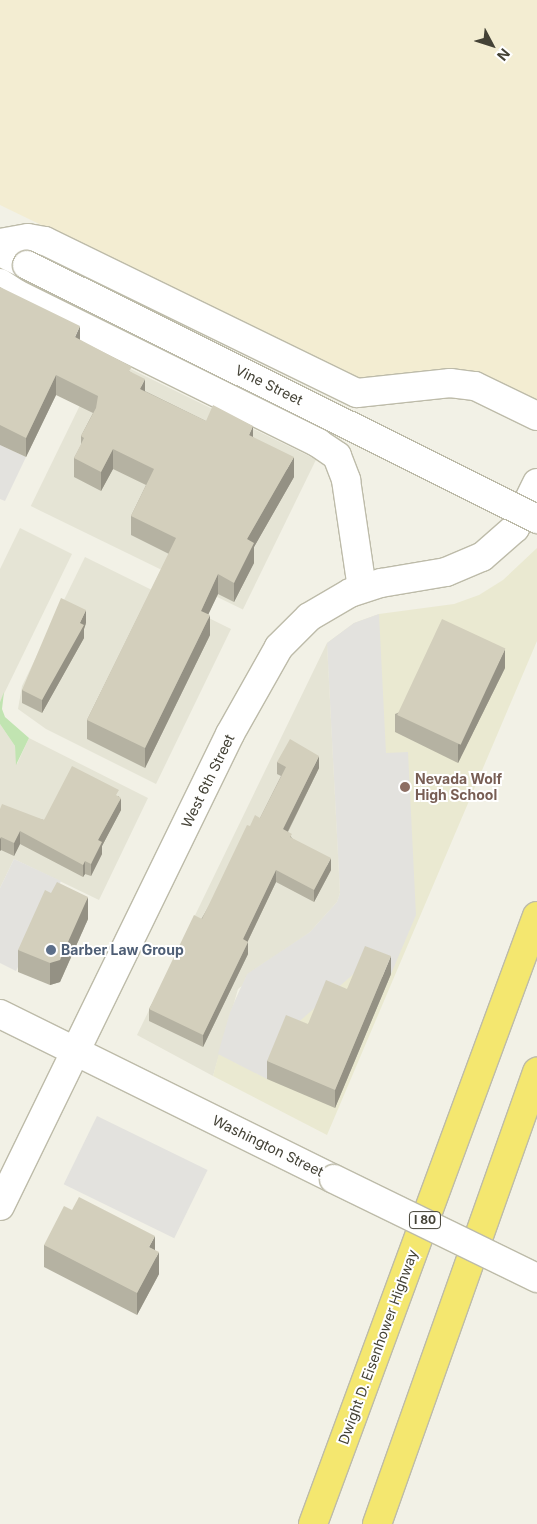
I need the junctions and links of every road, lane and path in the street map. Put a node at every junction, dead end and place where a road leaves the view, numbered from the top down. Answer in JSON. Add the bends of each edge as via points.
{"nodes":[{"id":1,"x":0,"y":244,"type":"edge"},
{"id":2,"x":0,"y":252,"type":"edge"},
{"id":3,"x":0,"y":282,"type":"edge"},
{"id":4,"x":537,"y":416,"type":"edge"},
{"id":5,"x":537,"y":484,"type":"edge"},
{"id":6,"x":537,"y":519,"type":"edge"},
{"id":7,"x":362,"y":588,"type":"junction"},
{"id":8,"x":537,"y":916,"type":"edge"},
{"id":9,"x":0,"y":1014,"type":"edge"},
{"id":10,"x":76,"y":1051,"type":"junction"},
{"id":11,"x":537,"y":1071,"type":"edge"},
{"id":12,"x":0,"y":1206,"type":"edge"},
{"id":13,"x":537,"y":1278,"type":"edge"},
{"id":14,"x":312,"y":1524,"type":"edge"},
{"id":15,"x":377,"y":1524,"type":"edge"}],
"edges":[{"from":1,"to":4,"type":"street","via":[[28,238],[44,241],[357,393],[450,383],[475,386]]},
{"from":2,"to":6,"type":"street","name":"Vine Street","bridge":true},
{"from":3,"to":7,"type":"street","via":[[17,294],[318,443],[337,456],[346,480]]},
{"from":5,"to":7,"type":"street","name":"West 6th Street","via":[[515,528],[482,557],[446,572]]},
{"from":7,"to":10,"type":"street","name":"West 6th Street","via":[[309,617],[268,662]]},
{"from":8,"to":14,"type":"highway","name":"Dwight D. Eisenhower Highway","number":"I 80"},
{"from":9,"to":10,"type":"street","name":"Washington Street"},
{"from":10,"to":12,"type":"street","name":"West 6th Street"},
{"from":10,"to":13,"type":"street","name":"Washington Street","bridge":true},
{"from":11,"to":15,"type":"highway"}]}
